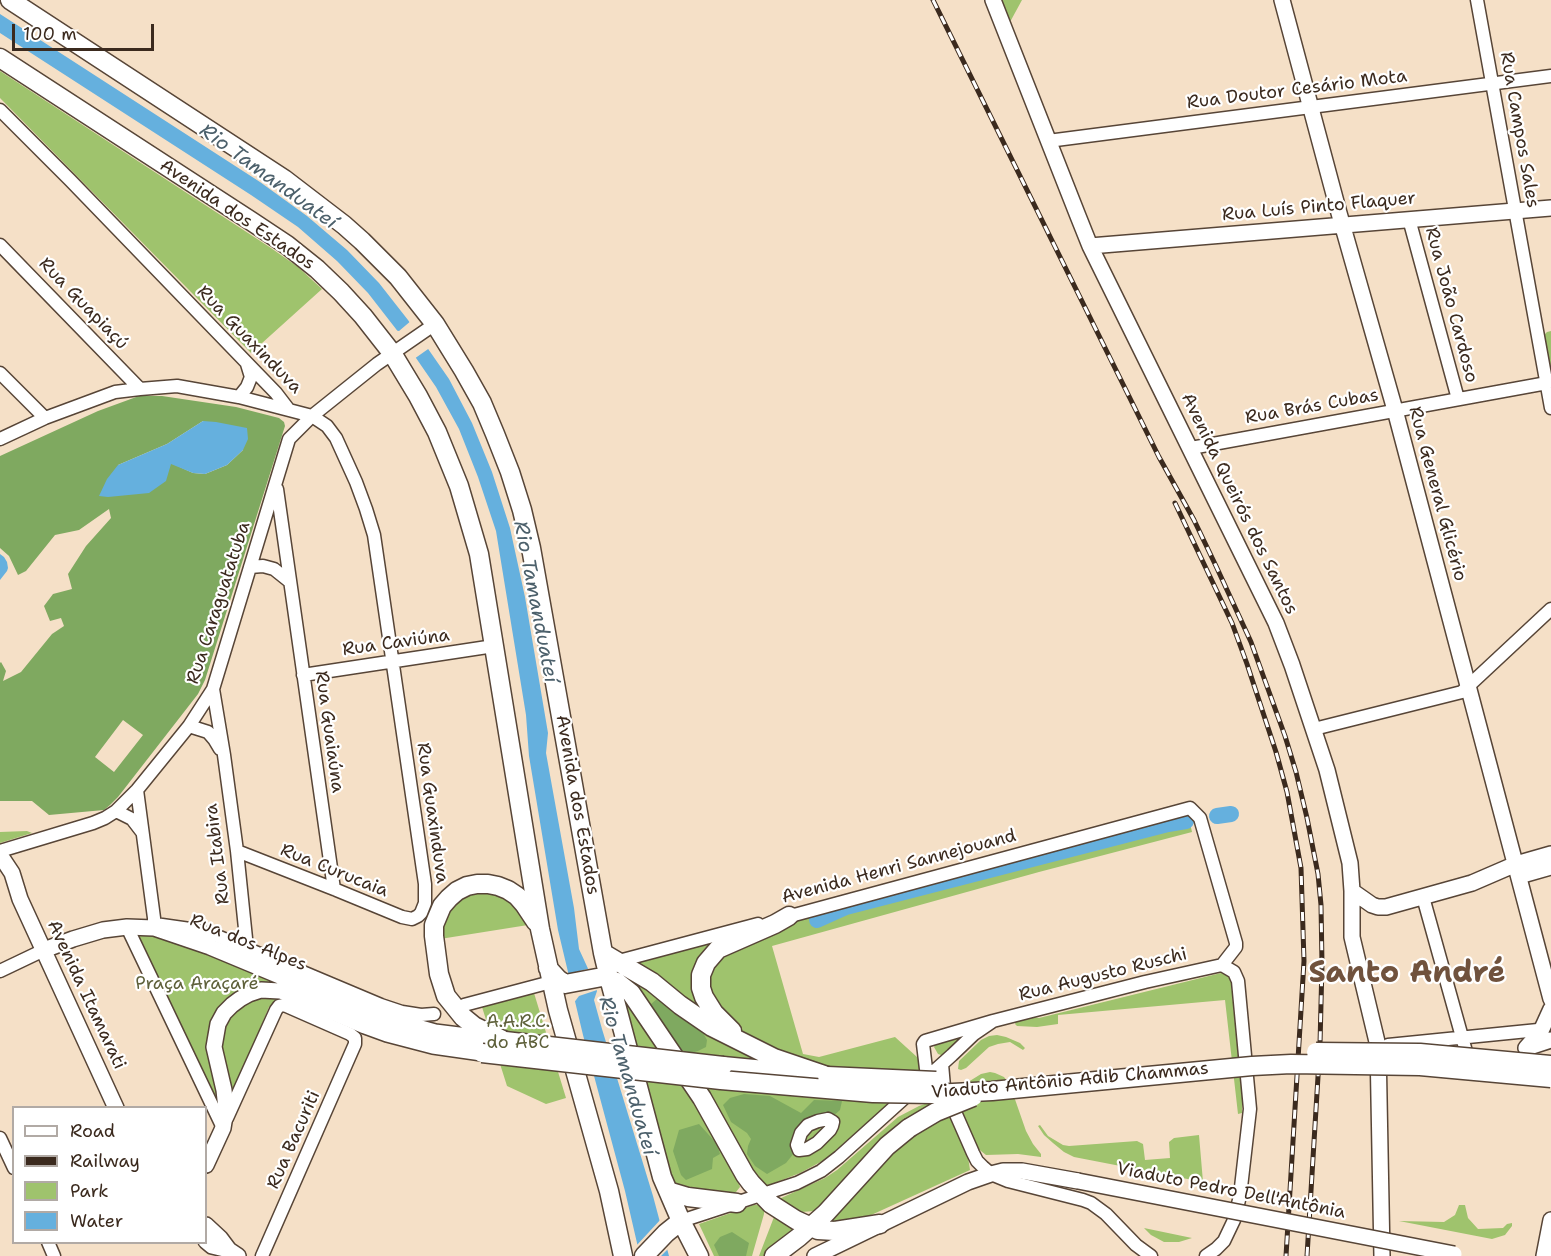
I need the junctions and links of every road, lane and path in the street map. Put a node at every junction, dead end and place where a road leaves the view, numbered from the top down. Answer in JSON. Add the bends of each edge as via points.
{"nodes":[{"id":1,"x":10,"y":0,"type":"edge"},
{"id":2,"x":993,"y":0,"type":"edge"},
{"id":3,"x":1282,"y":0,"type":"edge"},
{"id":4,"x":1477,"y":0,"type":"edge"},
{"id":5,"x":0,"y":58,"type":"edge"},
{"id":6,"x":1551,"y":76,"type":"edge"},
{"id":7,"x":1492,"y":83,"type":"junction"},
{"id":8,"x":1311,"y":107,"type":"junction"},
{"id":9,"x":0,"y":110,"type":"edge"},
{"id":10,"x":1048,"y":141,"type":"junction"},
{"id":11,"x":1551,"y":208,"type":"edge"},
{"id":12,"x":1515,"y":211,"type":"junction"},
{"id":13,"x":1409,"y":219,"type":"junction"},
{"id":14,"x":1342,"y":225,"type":"junction"},
{"id":15,"x":0,"y":245,"type":"edge"},
{"id":16,"x":1090,"y":246,"type":"junction"},
{"id":17,"x":429,"y":328,"type":"junction"},
{"id":18,"x":397,"y":350,"type":"junction"},
{"id":19,"x":247,"y":364,"type":"junction"},
{"id":20,"x":0,"y":373,"type":"edge"},
{"id":21,"x":1547,"y":383,"type":"junction"},
{"id":22,"x":140,"y":388,"type":"junction"},
{"id":23,"x":239,"y":398,"type":"junction"},
{"id":24,"x":1458,"y":399,"type":"junction"},
{"id":25,"x":1551,"y":408,"type":"edge"},
{"id":26,"x":289,"y":410,"type":"junction"},
{"id":27,"x":1395,"y":410,"type":"junction"},
{"id":28,"x":312,"y":416,"type":"junction"},
{"id":29,"x":45,"y":418,"type":"junction"},
{"id":30,"x":0,"y":439,"type":"edge"},
{"id":31,"x":1191,"y":448,"type":"junction"},
{"id":32,"x":276,"y":483,"type":"junction"},
{"id":33,"x":250,"y":567,"type":"junction"},
{"id":34,"x":289,"y":581,"type":"junction"},
{"id":35,"x":1551,"y":609,"type":"edge"},
{"id":36,"x":494,"y":646,"type":"junction"},
{"id":37,"x":392,"y":662,"type":"junction"},
{"id":38,"x":303,"y":675,"type":"junction"},
{"id":39,"x":1468,"y":688,"type":"junction"},
{"id":40,"x":213,"y":689,"type":"junction"},
{"id":41,"x":189,"y":726,"type":"junction"},
{"id":42,"x":1314,"y":729,"type":"junction"},
{"id":43,"x":224,"y":755,"type":"junction"},
{"id":44,"x":137,"y":790,"type":"junction"},
{"id":45,"x":116,"y":811,"type":"junction"},
{"id":46,"x":143,"y":833,"type":"junction"},
{"id":47,"x":0,"y":850,"type":"edge"},
{"id":48,"x":237,"y":852,"type":"junction"},
{"id":49,"x":1551,"y":854,"type":"edge"},
{"id":50,"x":0,"y":855,"type":"edge"},
{"id":51,"x":1551,"y":867,"type":"edge"},
{"id":52,"x":1517,"y":870,"type":"junction"},
{"id":53,"x":0,"y":874,"type":"edge"},
{"id":54,"x":334,"y":889,"type":"junction"},
{"id":55,"x":1352,"y":891,"type":"junction"},
{"id":56,"x":1423,"y":897,"type":"junction"},
{"id":57,"x":20,"y":900,"type":"junction"},
{"id":58,"x":418,"y":916,"type":"joint"},
{"id":59,"x":789,"y":916,"type":"junction"},
{"id":60,"x":154,"y":926,"type":"junction"},
{"id":61,"x":127,"y":927,"type":"junction"},
{"id":62,"x":540,"y":929,"type":"junction"},
{"id":63,"x":247,"y":948,"type":"junction"},
{"id":64,"x":44,"y":950,"type":"junction"},
{"id":65,"x":1222,"y":964,"type":"junction"},
{"id":66,"x":607,"y":967,"type":"junction"},
{"id":67,"x":0,"y":971,"type":"edge"},
{"id":68,"x":556,"y":978,"type":"junction"},
{"id":69,"x":1551,"y":999,"type":"edge"},
{"id":70,"x":464,"y":1005,"type":"dead end"},
{"id":71,"x":1551,"y":1009,"type":"edge"},
{"id":72,"x":434,"y":1014,"type":"dead end"},
{"id":73,"x":993,"y":1021,"type":"junction"},
{"id":74,"x":1546,"y":1036,"type":"edge"},
{"id":75,"x":1462,"y":1038,"type":"junction"},
{"id":76,"x":505,"y":1041,"type":"junction"},
{"id":77,"x":746,"y":1045,"type":"junction"},
{"id":78,"x":482,"y":1046,"type":"junction"},
{"id":79,"x":1377,"y":1046,"type":"junction"},
{"id":80,"x":923,"y":1047,"type":"junction"},
{"id":81,"x":1526,"y":1048,"type":"dead end"},
{"id":82,"x":1467,"y":1055,"type":"dead end"},
{"id":83,"x":942,"y":1064,"type":"junction"},
{"id":84,"x":1551,"y":1065,"type":"edge"},
{"id":85,"x":827,"y":1076,"type":"junction"},
{"id":86,"x":927,"y":1077,"type":"junction"},
{"id":87,"x":1551,"y":1078,"type":"edge"},
{"id":88,"x":944,"y":1087,"type":"junction"},
{"id":89,"x":992,"y":1091,"type":"junction"},
{"id":90,"x":116,"y":1106,"type":"edge"},
{"id":91,"x":889,"y":1113,"type":"junction"},
{"id":92,"x":223,"y":1128,"type":"junction"},
{"id":93,"x":0,"y":1138,"type":"edge"},
{"id":94,"x":207,"y":1163,"type":"edge"},
{"id":95,"x":12,"y":1164,"type":"edge"},
{"id":96,"x":991,"y":1174,"type":"junction"},
{"id":97,"x":668,"y":1191,"type":"junction"},
{"id":98,"x":762,"y":1195,"type":"junction"},
{"id":99,"x":737,"y":1203,"type":"junction"},
{"id":100,"x":1551,"y":1220,"type":"edge"},
{"id":101,"x":681,"y":1221,"type":"junction"},
{"id":102,"x":880,"y":1224,"type":"junction"},
{"id":103,"x":207,"y":1226,"type":"edge"},
{"id":104,"x":810,"y":1227,"type":"junction"},
{"id":105,"x":207,"y":1243,"type":"edge"},
{"id":106,"x":232,"y":1253,"type":"edge"},
{"id":107,"x":1458,"y":1255,"type":"edge"},
{"id":108,"x":262,"y":1256,"type":"edge"},
{"id":109,"x":623,"y":1256,"type":"edge"},
{"id":110,"x":644,"y":1256,"type":"edge"},
{"id":111,"x":699,"y":1256,"type":"edge"},
{"id":112,"x":774,"y":1256,"type":"edge"},
{"id":113,"x":815,"y":1256,"type":"edge"},
{"id":114,"x":1151,"y":1256,"type":"edge"},
{"id":115,"x":1206,"y":1256,"type":"edge"},
{"id":116,"x":1382,"y":1256,"type":"edge"},
{"id":117,"x":1544,"y":1256,"type":"edge"}],
"edges":[{"from":1,"to":17,"type":"highway","name":"Avenida dos Estados","via":[[305,194],[398,277]]},
{"from":2,"to":10,"type":"main road","name":"Avenida Queirós dos Santos"},
{"from":3,"to":8,"type":"main road","name":"Rua General Glicério"},
{"from":4,"to":7,"type":"street","name":"Rua Campos Sales"},
{"from":5,"to":18,"type":"highway","name":"Avenida dos Estados","via":[[287,245],[341,292]]},
{"from":6,"to":7,"type":"street","name":"Rua Doutor Cesário Mota"},
{"from":7,"to":8,"type":"street","name":"Rua Doutor Cesário Mota"},
{"from":7,"to":12,"type":"street","name":"Rua Campos Sales"},
{"from":8,"to":10,"type":"street","name":"Rua Doutor Cesário Mota"},
{"from":8,"to":14,"type":"main road","name":"Rua General Glicério"},
{"from":9,"to":19,"type":"street","name":"Rua Guaxinduva"},
{"from":10,"to":16,"type":"main road","name":"Avenida Queirós dos Santos"},
{"from":11,"to":12,"type":"main road","name":"Rua Luís Pinto Flaquer"},
{"from":12,"to":13,"type":"main road","name":"Rua Luís Pinto Flaquer"},
{"from":12,"to":21,"type":"street","name":"Rua Campos Sales","via":[[1543,328]]},
{"from":13,"to":14,"type":"main road","name":"Rua Luís Pinto Flaquer"},
{"from":13,"to":24,"type":"street","name":"Rua João Cardoso"},
{"from":14,"to":16,"type":"main road","name":"Rua Luís Pinto Flaquer"},
{"from":14,"to":27,"type":"main road","name":"Rua General Glicério"},
{"from":15,"to":22,"type":"street","name":"Rua Guapiaçú"},
{"from":16,"to":31,"type":"main road","name":"Avenida Queirós dos Santos"},
{"from":17,"to":18,"type":"street","name":"Rua Caraguatatuba"},
{"from":17,"to":66,"type":"highway","name":"Avenida dos Estados","via":[[464,371],[482,403],[522,510]]},
{"from":18,"to":28,"type":"street","name":"Rua Caraguatatuba"},
{"from":18,"to":36,"type":"highway","name":"Avenida dos Estados","via":[[459,486],[479,554]]},
{"from":19,"to":23,"type":"street","via":[[251,377]]},
{"from":19,"to":26,"type":"street","name":"Rua Guaxinduva"},
{"from":20,"to":29,"type":"street"},
{"from":21,"to":24,"type":"street","name":"Rua Brás Cubas"},
{"from":21,"to":25,"type":"street","name":"Rua Campos Sales"},
{"from":22,"to":23,"type":"street","via":[[177,386]]},
{"from":22,"to":29,"type":"street"},
{"from":23,"to":26,"type":"street"},
{"from":24,"to":27,"type":"street","name":"Rua Brás Cubas"},
{"from":26,"to":28,"type":"street","name":"Rua Guaxinduva"},
{"from":27,"to":31,"type":"street","name":"Rua Brás Cubas"},
{"from":27,"to":39,"type":"main road","name":"Rua General Glicério"},
{"from":28,"to":32,"type":"street","name":"Rua Caraguatatuba","via":[[289,440]]},
{"from":28,"to":37,"type":"street","name":"Rua Guaxinduva","via":[[336,438],[366,509],[378,559]]},
{"from":29,"to":30,"type":"street"},
{"from":31,"to":42,"type":"main road","name":"Avenida Queirós dos Santos","via":[[1276,623]]},
{"from":32,"to":33,"type":"street","name":"Rua Caraguatatuba"},
{"from":32,"to":34,"type":"street","name":"Rua Guaiaúna"},
{"from":33,"to":34,"type":"street","via":[[274,569]]},
{"from":33,"to":40,"type":"street","name":"Rua Caraguatatuba"},
{"from":34,"to":38,"type":"street","name":"Rua Guaiaúna"},
{"from":35,"to":39,"type":"street"},
{"from":36,"to":37,"type":"street","name":"Rua Caviúna"},
{"from":36,"to":62,"type":"highway","name":"Avenida dos Estados"},
{"from":37,"to":38,"type":"street","name":"Rua Caviúna"},
{"from":37,"to":58,"type":"street","name":"Rua Guaxinduva","via":[[425,884],[425,903]]},
{"from":38,"to":54,"type":"street","name":"Rua Guaiaúna"},
{"from":39,"to":42,"type":"street"},
{"from":39,"to":52,"type":"main road","name":"Rua General Glicério"},
{"from":40,"to":41,"type":"street","name":"Rua Caraguatatuba"},
{"from":40,"to":43,"type":"street","name":"Rua Itabira"},
{"from":41,"to":43,"type":"street","name":"Rua Itabira","via":[[208,732]]},
{"from":41,"to":44,"type":"street","name":"Rua Caraguatatuba"},
{"from":42,"to":55,"type":"main road","name":"Avenida Queirós dos Santos","via":[[1348,851]]},
{"from":43,"to":48,"type":"street","name":"Rua Itabira"},
{"from":44,"to":45,"type":"street","name":"Rua Caraguatatuba"},
{"from":44,"to":46,"type":"street"},
{"from":45,"to":46,"type":"street","via":[[132,819]]},
{"from":45,"to":47,"type":"street","name":"Rua Caraguatatuba","via":[[93,823]]},
{"from":46,"to":60,"type":"street"},
{"from":48,"to":54,"type":"street","name":"Rua Curucaia"},
{"from":48,"to":63,"type":"street","name":"Rua Itabira"},
{"from":49,"to":52,"type":"main road"},
{"from":50,"to":57,"type":"main road","name":"Avenida Itamarati","via":[[12,873]]},
{"from":51,"to":52,"type":"main road"},
{"from":52,"to":56,"type":"main road"},
{"from":52,"to":69,"type":"main road","name":"Rua General Glicério"},
{"from":53,"to":57,"type":"main road","name":"Avenida Itamarati"},
{"from":54,"to":58,"type":"street","name":"Rua Curucaia","via":[[402,917]]},
{"from":55,"to":56,"type":"main road","via":[[1378,907]]},
{"from":55,"to":79,"type":"main road","name":"Avenida Queirós dos Santos","via":[[1353,940]]},
{"from":56,"to":75,"type":"street"},
{"from":57,"to":64,"type":"main road","name":"Avenida Itamarati"},
{"from":59,"to":65,"type":"street","name":"Avenida Henri Sannejouand","via":[[1190,808],[1200,818],[1236,943]]},
{"from":59,"to":66,"type":"street","name":"Avenida Henri Sannejouand"},
{"from":59,"to":77,"type":"highway","via":[[718,949],[703,969],[701,988],[708,1005]]},
{"from":60,"to":61,"type":"main road","name":"Rua dos Alpes"},
{"from":60,"to":63,"type":"street","name":"Rua dos Alpes","via":[[203,932]]},
{"from":60,"to":78,"type":"main road","name":"Rua dos Alpes","via":[[371,1014]]},
{"from":61,"to":64,"type":"main road","name":"Rua dos Alpes","via":[[91,933]]},
{"from":61,"to":92,"type":"street"},
{"from":62,"to":68,"type":"highway","name":"Avenida dos Estados"},
{"from":62,"to":76,"type":"highway","via":[[517,896],[498,886],[477,884],[457,891],[442,906],[434,925],[439,974],[446,996],[474,1026]]},
{"from":63,"to":72,"type":"street","name":"Rua dos Alpes","via":[[392,1008],[412,1014]]},
{"from":64,"to":67,"type":"street","name":"Rua dos Alpes"},
{"from":64,"to":90,"type":"main road","name":"Avenida Itamarati"},
{"from":65,"to":73,"type":"street","name":"Rua Augusto Ruschi"},
{"from":65,"to":115,"type":"street","via":[[1234,972],[1238,981],[1250,1109],[1234,1220],[1224,1241]]},
{"from":66,"to":68,"type":"highway"},
{"from":66,"to":77,"type":"highway","via":[[652,982],[694,1015]]},
{"from":66,"to":97,"type":"highway","name":"Avenida dos Estados"},
{"from":66,"to":98,"type":"highway","via":[[637,999],[702,1098],[745,1175]]},
{"from":68,"to":70,"type":"street"},
{"from":68,"to":109,"type":"highway","name":"Avenida dos Estados"},
{"from":71,"to":74,"type":"main road"},
{"from":73,"to":80,"type":"street","name":"Rua Augusto Ruschi","via":[[925,1041]]},
{"from":73,"to":83,"type":"street","name":"Rua Augusto Ruschi"},
{"from":74,"to":75,"type":"street","via":[[1538,1030]]},
{"from":74,"to":81,"type":"main road"},
{"from":75,"to":79,"type":"street"},
{"from":75,"to":82,"type":"street"},
{"from":76,"to":78,"type":"highway","name":"Viaduto Antônio Adib Chammas"},
{"from":76,"to":85,"type":"highway","name":"Viaduto Antônio Adib Chammas","bridge":true},
{"from":77,"to":85,"type":"highway"},
{"from":78,"to":89,"type":"highway","name":"Viaduto Antônio Adib Chammas","bridge":true,"via":[[721,1080],[826,1090],[933,1094]]},
{"from":78,"to":92,"type":"main road","via":[[433,1046],[365,1026],[289,994],[261,990],[240,999],[218,1024],[214,1047],[226,1109]]},
{"from":79,"to":116,"type":"main road","name":"Avenida Queirós dos Santos"},
{"from":80,"to":83,"type":"street"},
{"from":80,"to":86,"type":"street"},
{"from":83,"to":86,"type":"street","name":"Rua Augusto Ruschi"},
{"from":83,"to":88,"type":"street"},
{"from":84,"to":85,"type":"highway","name":"Viaduto Antônio Adib Chammas","bridge":true,"via":[[1420,1053],[1292,1052],[964,1081]]},
{"from":86,"to":91,"type":"street","name":"Rua Augusto Ruschi"},
{"from":87,"to":89,"type":"highway","name":"Viaduto Antônio Adib Chammas","bridge":true,"via":[[1420,1066],[1291,1064]]},
{"from":88,"to":91,"type":"street"},
{"from":88,"to":96,"type":"street","via":[[977,1161]]},
{"from":89,"to":104,"type":"highway","bridge":true,"via":[[950,1106],[909,1128]]},
{"from":91,"to":98,"type":"street","name":"Rua Augusto Ruschi","via":[[816,1174]]},
{"from":92,"to":94,"type":"main road"},
{"from":92,"to":108,"type":"street","name":"Rua Bacuriti","via":[[279,1005],[355,1038]]},
{"from":93,"to":95,"type":"street"},
{"from":96,"to":102,"type":"main road","name":"Viaduto Pedro Dell'Antônia"},
{"from":96,"to":107,"type":"main road","name":"Viaduto Pedro Dell'Antônia","bridge":true,"via":[[1022,1171]]},
{"from":96,"to":114,"type":"street","via":[[1091,1203]]},
{"from":97,"to":99,"type":"highway"},
{"from":97,"to":101,"type":"highway","name":"Avenida dos Estados"},
{"from":98,"to":99,"type":"street","name":"Rua Augusto Ruschi"},
{"from":98,"to":104,"type":"highway"},
{"from":99,"to":101,"type":"street","name":"Rua Augusto Ruschi"},
{"from":100,"to":117,"type":"main road"},
{"from":101,"to":110,"type":"highway"},
{"from":101,"to":111,"type":"highway","name":"Avenida dos Estados"},
{"from":102,"to":104,"type":"highway","via":[[835,1231]]},
{"from":102,"to":113,"type":"main road","name":"Viaduto Pedro Dell'Antônia"},
{"from":103,"to":106,"type":"main road"},
{"from":104,"to":112,"type":"highway"},
{"from":105,"to":106,"type":"main road"}]}
